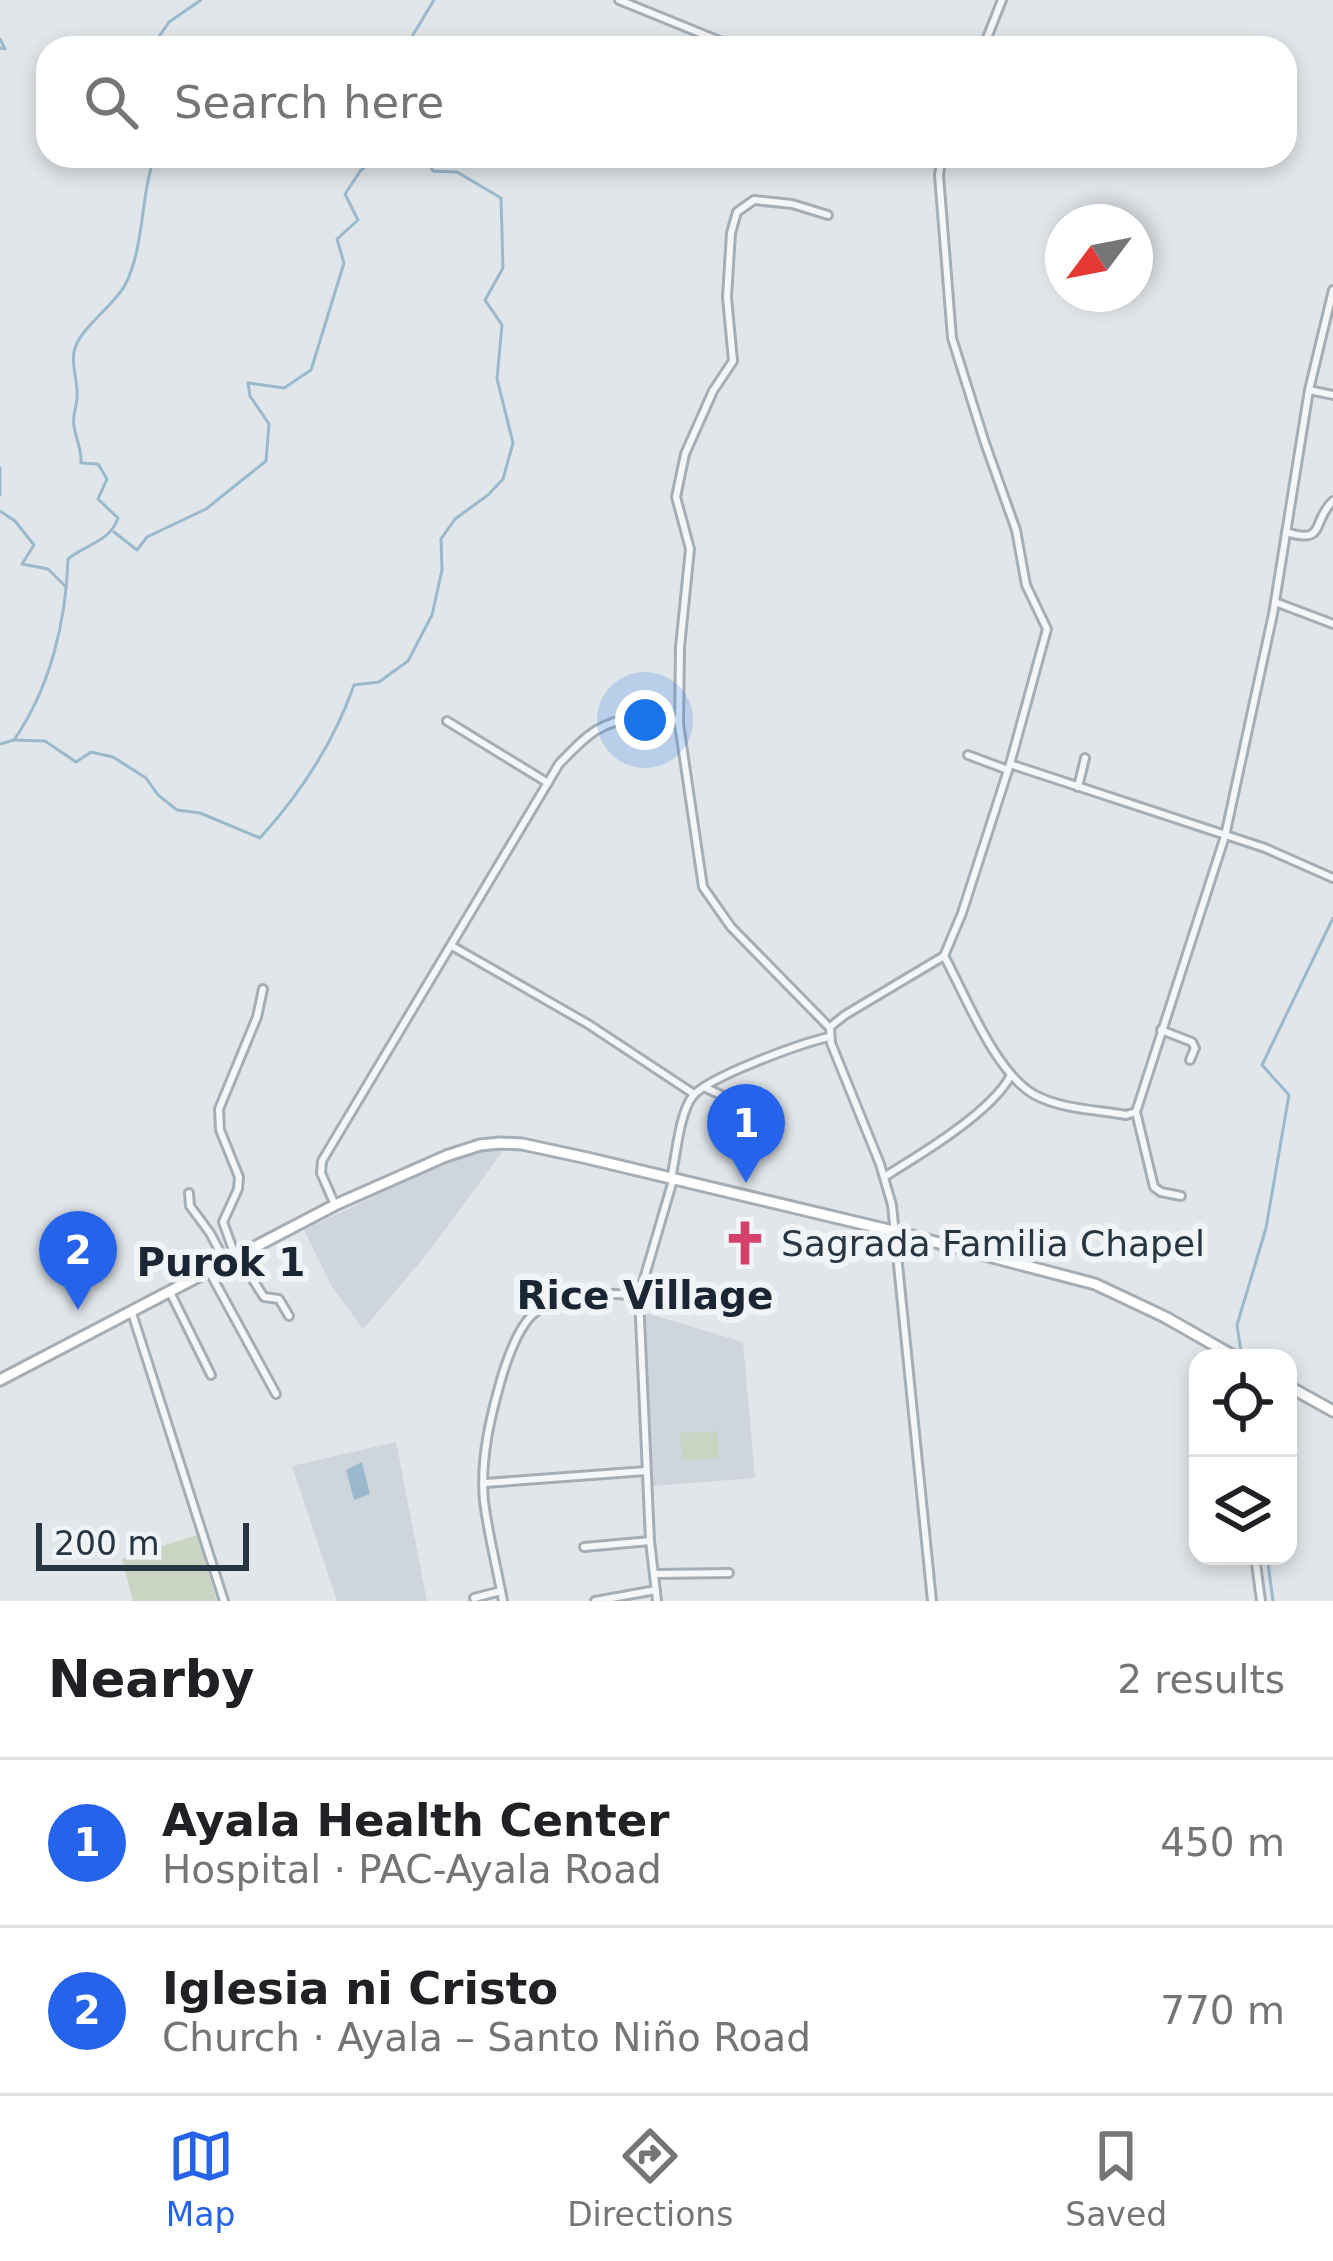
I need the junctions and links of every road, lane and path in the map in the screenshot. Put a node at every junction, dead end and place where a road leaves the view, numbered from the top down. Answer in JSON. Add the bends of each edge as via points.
{"nodes":[{"id":1,"x":619,"y":0,"type":"edge"},
{"id":2,"x":1002,"y":0,"type":"edge"},
{"id":3,"x":712,"y":36,"type":"edge"},
{"id":4,"x":988,"y":36,"type":"edge"},
{"id":5,"x":940,"y":168,"type":"edge"},
{"id":6,"x":827,"y":215,"type":"dead end"},
{"id":7,"x":1333,"y":290,"type":"edge"},
{"id":8,"x":1309,"y":391,"type":"junction"},
{"id":9,"x":1333,"y":394,"type":"edge"},
{"id":10,"x":1333,"y":502,"type":"edge"},
{"id":11,"x":1286,"y":532,"type":"junction"},
{"id":12,"x":1274,"y":602,"type":"junction"},
{"id":13,"x":1333,"y":624,"type":"edge"},
{"id":14,"x":447,"y":721,"type":"dead end"},
{"id":15,"x":679,"y":724,"type":"junction"},
{"id":16,"x":968,"y":755,"type":"dead end"},
{"id":17,"x":1085,"y":758,"type":"dead end"},
{"id":18,"x":1009,"y":767,"type":"junction"},
{"id":19,"x":548,"y":783,"type":"junction"},
{"id":20,"x":1078,"y":787,"type":"junction"},
{"id":21,"x":1225,"y":836,"type":"junction"},
{"id":22,"x":1333,"y":878,"type":"edge"},
{"id":23,"x":451,"y":945,"type":"junction"},
{"id":24,"x":944,"y":956,"type":"junction"},
{"id":25,"x":262,"y":988,"type":"dead end"},
{"id":26,"x":1161,"y":1030,"type":"junction"},
{"id":27,"x":830,"y":1032,"type":"junction"},
{"id":28,"x":1190,"y":1060,"type":"dead end"},
{"id":29,"x":1011,"y":1075,"type":"junction"},
{"id":30,"x":704,"y":1087,"type":"junction"},
{"id":31,"x":694,"y":1094,"type":"junction"},
{"id":32,"x":755,"y":1112,"type":"dead end"},
{"id":33,"x":1136,"y":1112,"type":"junction"},
{"id":34,"x":884,"y":1177,"type":"junction"},
{"id":35,"x":672,"y":1179,"type":"junction"},
{"id":36,"x":188,"y":1193,"type":"dead end"},
{"id":37,"x":1181,"y":1196,"type":"dead end"},
{"id":38,"x":335,"y":1205,"type":"junction"},
{"id":39,"x":897,"y":1232,"type":"junction"},
{"id":40,"x":239,"y":1257,"type":"junction"},
{"id":41,"x":226,"y":1263,"type":"junction"},
{"id":42,"x":209,"y":1271,"type":"junction"},
{"id":43,"x":170,"y":1292,"type":"junction"},
{"id":44,"x":639,"y":1296,"type":"junction"},
{"id":45,"x":132,"y":1311,"type":"junction"},
{"id":46,"x":289,"y":1316,"type":"dead end"},
{"id":47,"x":1220,"y":1349,"type":"edge"},
{"id":48,"x":212,"y":1375,"type":"dead end"},
{"id":49,"x":0,"y":1380,"type":"edge"},
{"id":50,"x":1297,"y":1391,"type":"edge"},
{"id":51,"x":277,"y":1394,"type":"dead end"},
{"id":52,"x":1333,"y":1411,"type":"edge"},
{"id":53,"x":646,"y":1471,"type":"junction"},
{"id":54,"x":484,"y":1483,"type":"junction"},
{"id":55,"x":650,"y":1541,"type":"junction"},
{"id":56,"x":584,"y":1546,"type":"dead end"},
{"id":57,"x":1256,"y":1565,"type":"edge"},
{"id":58,"x":729,"y":1573,"type":"dead end"},
{"id":59,"x":654,"y":1574,"type":"junction"},
{"id":60,"x":656,"y":1590,"type":"junction"},
{"id":61,"x":501,"y":1591,"type":"junction"},
{"id":62,"x":474,"y":1598,"type":"edge"},
{"id":63,"x":224,"y":1601,"type":"edge"},
{"id":64,"x":503,"y":1601,"type":"edge"},
{"id":65,"x":595,"y":1601,"type":"edge"},
{"id":66,"x":657,"y":1601,"type":"edge"},
{"id":67,"x":932,"y":1601,"type":"edge"},
{"id":68,"x":1261,"y":1601,"type":"edge"}],
"edges":[{"from":1,"to":3,"type":"street"},
{"from":2,"to":4,"type":"street"},
{"from":5,"to":18,"type":"street","via":[[952,338],[1016,530],[1026,585],[1048,629]]},
{"from":6,"to":15,"type":"street","via":[[754,200],[733,221],[733,362],[696,429],[677,489],[690,549]]},
{"from":7,"to":8,"type":"street"},
{"from":8,"to":9,"type":"street"},
{"from":8,"to":11,"type":"street"},
{"from":10,"to":11,"type":"street","via":[[1311,536]]},
{"from":11,"to":12,"type":"street"},
{"from":12,"to":13,"type":"street"},
{"from":12,"to":21,"type":"street"},
{"from":14,"to":19,"type":"street"},
{"from":15,"to":19,"type":"street","via":[[668,715],[616,719],[587,734]]},
{"from":15,"to":27,"type":"street","via":[[704,891]]},
{"from":16,"to":18,"type":"street"},
{"from":17,"to":20,"type":"street"},
{"from":18,"to":20,"type":"street"},
{"from":18,"to":24,"type":"street"},
{"from":19,"to":23,"type":"street"},
{"from":20,"to":21,"type":"street"},
{"from":21,"to":22,"type":"street"},
{"from":21,"to":26,"type":"street"},
{"from":23,"to":31,"type":"street"},
{"from":23,"to":38,"type":"street","via":[[322,1161]]},
{"from":24,"to":27,"type":"street","via":[[844,1015]]},
{"from":24,"to":29,"type":"street"},
{"from":25,"to":40,"type":"street","via":[[219,1109],[238,1177],[223,1222]]},
{"from":26,"to":28,"type":"street","via":[[1192,1042]]},
{"from":26,"to":33,"type":"street"},
{"from":27,"to":30,"type":"street"},
{"from":27,"to":34,"type":"street"},
{"from":29,"to":33,"type":"street","via":[[1058,1103]]},
{"from":29,"to":34,"type":"street","via":[[967,1121]]},
{"from":30,"to":31,"type":"street"},
{"from":30,"to":32,"type":"street"},
{"from":31,"to":35,"type":"street"},
{"from":33,"to":37,"type":"street","via":[[1154,1187]]},
{"from":34,"to":39,"type":"street"},
{"from":35,"to":38,"type":"street","via":[[522,1144],[480,1144]]},
{"from":35,"to":39,"type":"street"},
{"from":35,"to":44,"type":"street"},
{"from":36,"to":41,"type":"street"},
{"from":38,"to":40,"type":"street"},
{"from":39,"to":47,"type":"street","via":[[1095,1284]]},
{"from":39,"to":67,"type":"street"},
{"from":40,"to":41,"type":"street"},
{"from":40,"to":46,"type":"street","via":[[264,1297],[279,1299]]},
{"from":41,"to":42,"type":"street"},
{"from":42,"to":43,"type":"street"},
{"from":42,"to":51,"type":"street"},
{"from":43,"to":45,"type":"street"},
{"from":43,"to":48,"type":"street"},
{"from":44,"to":53,"type":"street"},
{"from":44,"to":54,"type":"street","via":[[579,1296],[531,1316],[495,1401]]},
{"from":45,"to":49,"type":"street"},
{"from":45,"to":63,"type":"street"},
{"from":50,"to":52,"type":"street"},
{"from":53,"to":54,"type":"street"},
{"from":53,"to":55,"type":"street"},
{"from":54,"to":61,"type":"street"},
{"from":55,"to":56,"type":"street"},
{"from":55,"to":59,"type":"street"},
{"from":57,"to":68,"type":"street"},
{"from":58,"to":59,"type":"street"},
{"from":59,"to":60,"type":"street"},
{"from":60,"to":65,"type":"street"},
{"from":60,"to":66,"type":"street"},
{"from":61,"to":62,"type":"street"},
{"from":61,"to":64,"type":"street"}]}
